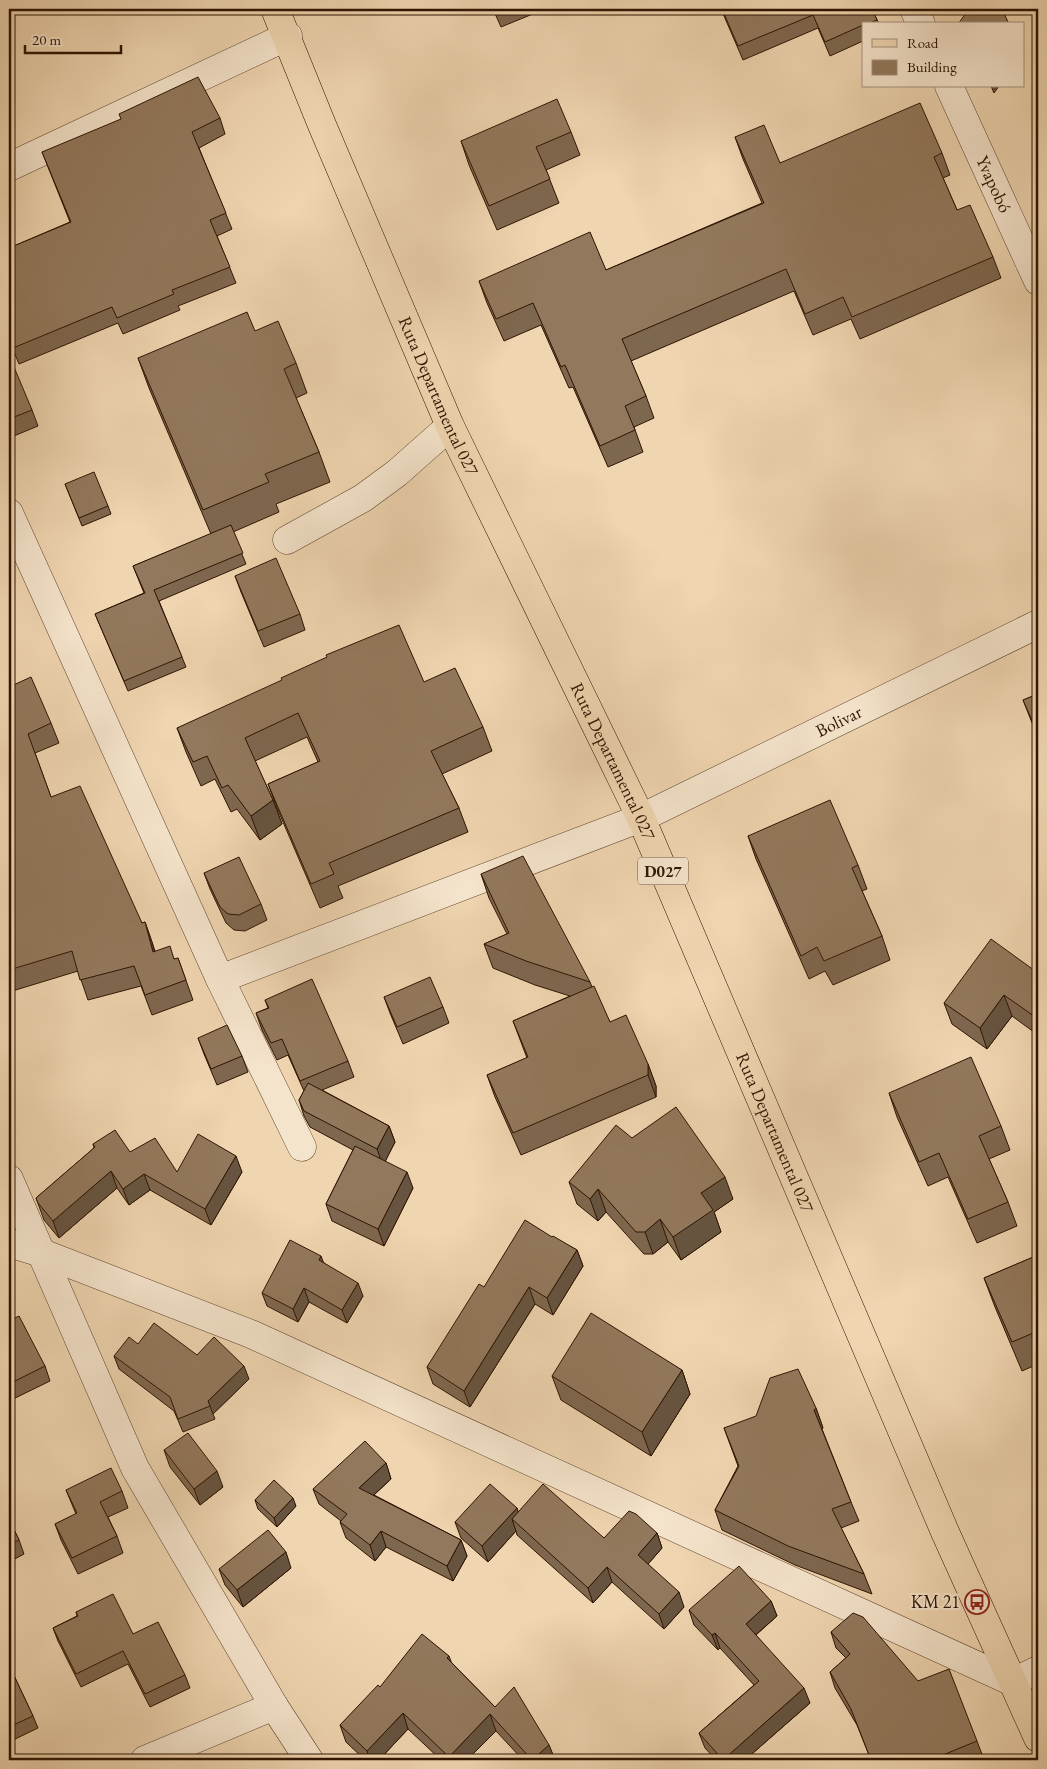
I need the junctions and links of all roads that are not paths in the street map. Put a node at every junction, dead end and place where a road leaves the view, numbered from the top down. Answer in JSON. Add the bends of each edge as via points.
{"nodes":[{"id":1,"x":276,"y":9,"type":"edge"},
{"id":2,"x":914,"y":9,"type":"edge"},
{"id":3,"x":920,"y":22,"type":"edge"},
{"id":4,"x":288,"y":36,"type":"junction"},
{"id":5,"x":951,"y":88,"type":"edge"},
{"id":6,"x":9,"y":167,"type":"edge"},
{"id":7,"x":1038,"y":281,"type":"edge"},
{"id":8,"x":450,"y":426,"type":"junction"},
{"id":9,"x":9,"y":513,"type":"edge"},
{"id":10,"x":287,"y":540,"type":"dead end"},
{"id":11,"x":1038,"y":624,"type":"edge"},
{"id":12,"x":641,"y":818,"type":"junction"},
{"id":13,"x":220,"y":979,"type":"junction"},
{"id":14,"x":302,"y":1147,"type":"dead end"},
{"id":15,"x":9,"y":1179,"type":"edge"},
{"id":16,"x":9,"y":1243,"type":"edge"},
{"id":17,"x":42,"y":1253,"type":"junction"},
{"id":18,"x":1038,"y":1670,"type":"edge"},
{"id":19,"x":1013,"y":1682,"type":"junction"},
{"id":20,"x":274,"y":1706,"type":"junction"},
{"id":21,"x":1038,"y":1738,"type":"edge"},
{"id":22,"x":145,"y":1760,"type":"edge"},
{"id":23,"x":309,"y":1760,"type":"edge"}],
"edges":[{"from":1,"to":4,"type":"main road","name":"Ruta Departamental 027","number":"D027"},
{"from":2,"to":3,"type":"street"},
{"from":4,"to":6,"type":"street"},
{"from":4,"to":8,"type":"main road","name":"Ruta Departamental 027","number":"D027"},
{"from":5,"to":7,"type":"street","name":"Yvapobó"},
{"from":8,"to":10,"type":"street","via":[[363,498]]},
{"from":8,"to":12,"type":"main road","name":"Ruta Departamental 027","number":"D027"},
{"from":9,"to":13,"type":"street"},
{"from":11,"to":12,"type":"street","name":"Bolivar"},
{"from":12,"to":13,"type":"street","name":"Bolivar"},
{"from":12,"to":19,"type":"main road","name":"Ruta Departamental 027","number":"D027","via":[[894,1415]]},
{"from":13,"to":14,"type":"street"},
{"from":15,"to":17,"type":"street"},
{"from":16,"to":17,"type":"street"},
{"from":17,"to":19,"type":"street","via":[[251,1334]]},
{"from":17,"to":20,"type":"street","via":[[135,1468]]},
{"from":18,"to":19,"type":"street"},
{"from":19,"to":21,"type":"main road","name":"Ruta Departamental 027","number":"D027"},
{"from":20,"to":22,"type":"street"},
{"from":20,"to":23,"type":"street"}]}
